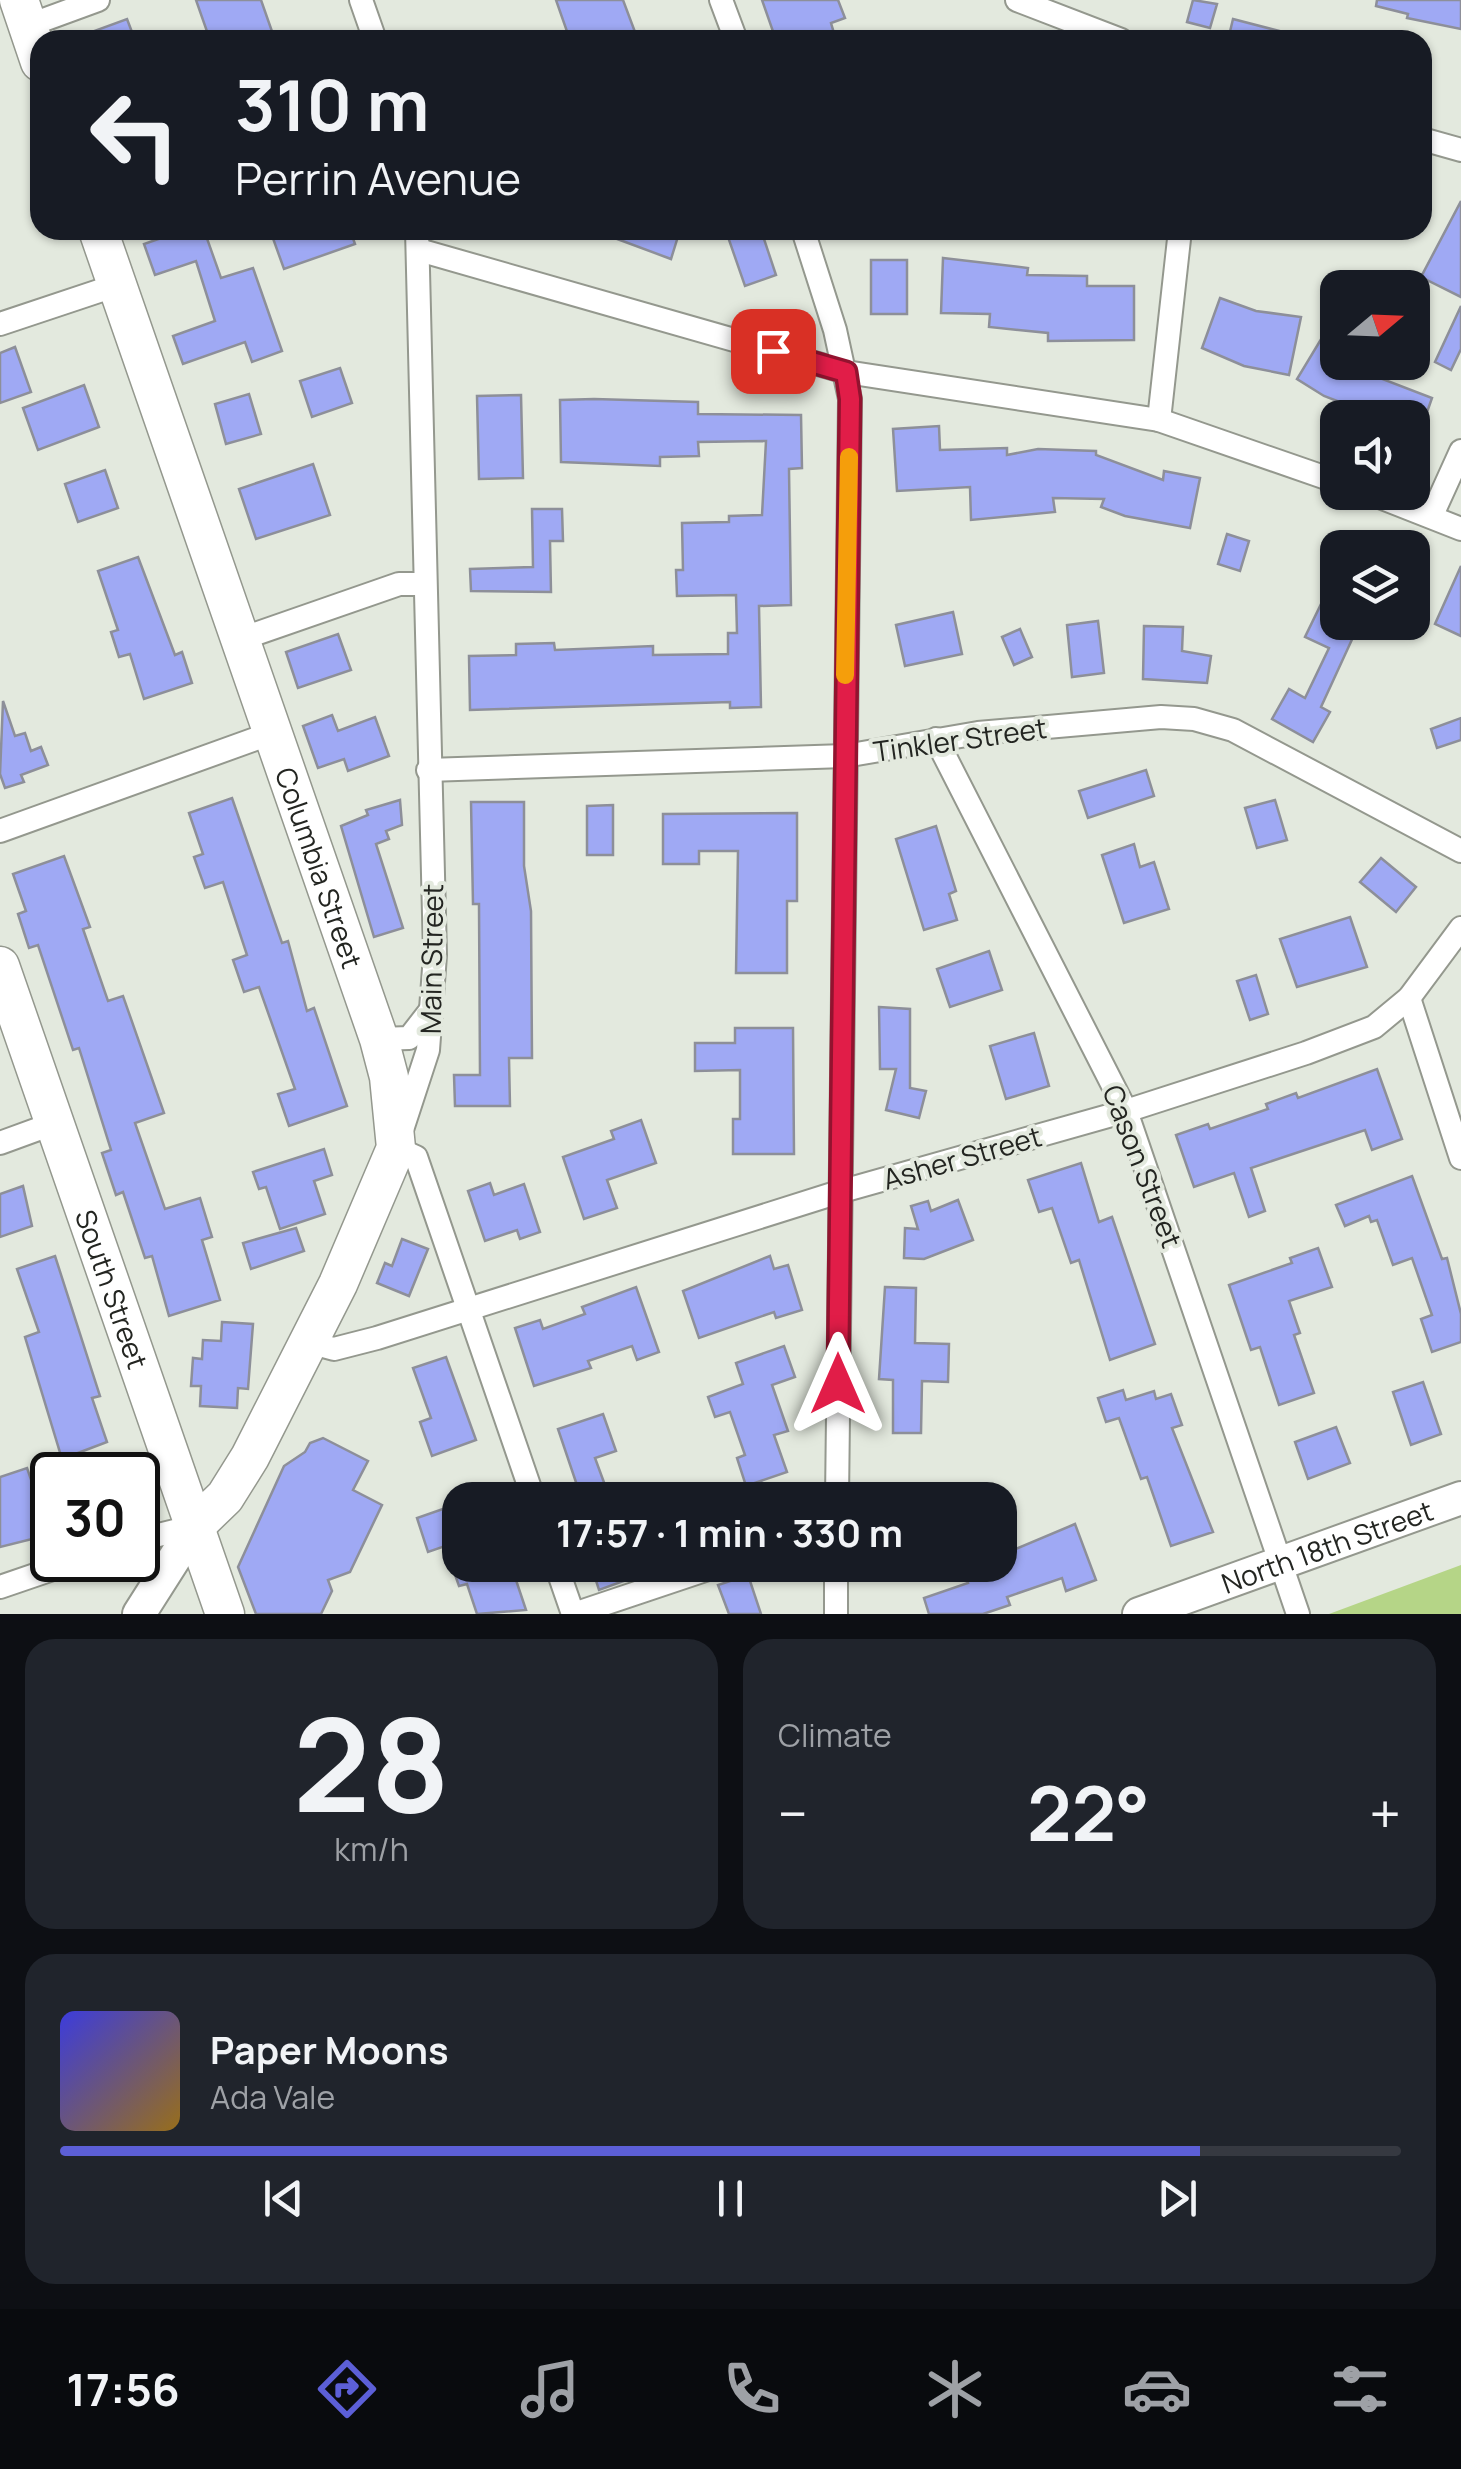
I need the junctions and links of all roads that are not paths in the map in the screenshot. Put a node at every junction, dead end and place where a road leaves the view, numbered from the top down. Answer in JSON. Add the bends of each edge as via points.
{"nodes":[{"id":1,"x":98,"y":0,"type":"edge"},
{"id":2,"x":361,"y":0,"type":"edge"},
{"id":3,"x":722,"y":0,"type":"edge"},
{"id":4,"x":1017,"y":0,"type":"edge"},
{"id":5,"x":23,"y":13,"type":"edge"},
{"id":6,"x":371,"y":30,"type":"edge"},
{"id":7,"x":732,"y":30,"type":"edge"},
{"id":8,"x":1095,"y":30,"type":"edge"},
{"id":9,"x":1432,"y":141,"type":"edge"},
{"id":10,"x":1461,"y":150,"type":"edge"},
{"id":11,"x":101,"y":240,"type":"edge"},
{"id":12,"x":418,"y":240,"type":"edge"},
{"id":13,"x":806,"y":240,"type":"edge"},
{"id":14,"x":1179,"y":240,"type":"edge"},
{"id":15,"x":116,"y":284,"type":"junction"},
{"id":16,"x":0,"y":324,"type":"edge"},
{"id":17,"x":846,"y":372,"type":"junction"},
{"id":18,"x":1159,"y":420,"type":"junction"},
{"id":19,"x":1461,"y":451,"type":"edge"},
{"id":20,"x":1320,"y":476,"type":"edge"},
{"id":21,"x":1418,"y":510,"type":"edge"},
{"id":22,"x":1432,"y":515,"type":"junction"},
{"id":23,"x":1461,"y":528,"type":"edge"},
{"id":24,"x":424,"y":584,"type":"junction"},
{"id":25,"x":238,"y":640,"type":"junction"},
{"id":26,"x":272,"y":733,"type":"junction"},
{"id":27,"x":936,"y":739,"type":"junction"},
{"id":28,"x":845,"y":756,"type":"junction"},
{"id":29,"x":428,"y":770,"type":"junction"},
{"id":30,"x":0,"y":831,"type":"edge"},
{"id":31,"x":1461,"y":850,"type":"edge"},
{"id":32,"x":1461,"y":928,"type":"edge"},
{"id":33,"x":0,"y":966,"type":"edge"},
{"id":34,"x":1410,"y":998,"type":"junction"},
{"id":35,"x":430,"y":1011,"type":"junction"},
{"id":36,"x":379,"y":1040,"type":"junction"},
{"id":37,"x":1126,"y":1111,"type":"junction"},
{"id":38,"x":52,"y":1124,"type":"junction"},
{"id":39,"x":0,"y":1142,"type":"edge"},
{"id":40,"x":396,"y":1148,"type":"junction"},
{"id":41,"x":1461,"y":1158,"type":"edge"},
{"id":42,"x":839,"y":1192,"type":"junction"},
{"id":43,"x":468,"y":1310,"type":"junction"},
{"id":44,"x":308,"y":1342,"type":"junction"},
{"id":45,"x":528,"y":1482,"type":"edge"},
{"id":46,"x":837,"y":1482,"type":"edge"},
{"id":47,"x":1461,"y":1498,"type":"edge"},
{"id":48,"x":196,"y":1526,"type":"junction"},
{"id":49,"x":160,"y":1535,"type":"edge"},
{"id":50,"x":1278,"y":1565,"type":"junction"},
{"id":51,"x":30,"y":1577,"type":"edge"},
{"id":52,"x":562,"y":1582,"type":"edge"},
{"id":53,"x":669,"y":1582,"type":"edge"},
{"id":54,"x":836,"y":1582,"type":"edge"},
{"id":55,"x":0,"y":1587,"type":"edge"},
{"id":56,"x":138,"y":1614,"type":"edge"},
{"id":57,"x":225,"y":1614,"type":"edge"},
{"id":58,"x":574,"y":1614,"type":"edge"},
{"id":59,"x":836,"y":1614,"type":"edge"},
{"id":60,"x":1138,"y":1614,"type":"edge"},
{"id":61,"x":1298,"y":1614,"type":"edge"}],
"edges":[{"from":1,"to":5,"type":"street"},
{"from":2,"to":6,"type":"street"},
{"from":3,"to":7,"type":"street"},
{"from":4,"to":8,"type":"street"},
{"from":9,"to":10,"type":"street"},
{"from":11,"to":15,"type":"main road","name":"Columbia Street"},
{"from":12,"to":17,"type":"street"},
{"from":12,"to":24,"type":"street","name":"Main Street"},
{"from":13,"to":17,"type":"street"},
{"from":14,"to":18,"type":"street"},
{"from":15,"to":16,"type":"street"},
{"from":15,"to":25,"type":"main road","name":"Columbia Street"},
{"from":17,"to":18,"type":"street"},
{"from":17,"to":28,"type":"street"},
{"from":18,"to":20,"type":"street"},
{"from":19,"to":22,"type":"street"},
{"from":21,"to":22,"type":"street"},
{"from":22,"to":23,"type":"street"},
{"from":24,"to":25,"type":"street","via":[[399,584]]},
{"from":24,"to":29,"type":"street","name":"Main Street"},
{"from":25,"to":26,"type":"main road","name":"Columbia Street"},
{"from":26,"to":30,"type":"street"},
{"from":26,"to":36,"type":"main road","name":"Columbia Street"},
{"from":27,"to":28,"type":"street","name":"Tinkler Street"},
{"from":27,"to":31,"type":"street","name":"Tinkler Street","via":[[1194,719],[1233,730]]},
{"from":27,"to":37,"type":"street","name":"Cason Street"},
{"from":28,"to":29,"type":"street","name":"Tinkler Street"},
{"from":28,"to":42,"type":"street"},
{"from":29,"to":35,"type":"street","name":"Main Street","via":[[435,954]]},
{"from":32,"to":34,"type":"street","name":"Asher Street"},
{"from":33,"to":38,"type":"main road","name":"South Street"},
{"from":34,"to":37,"type":"street","name":"Asher Street","via":[[1374,1027]]},
{"from":34,"to":41,"type":"street"},
{"from":35,"to":36,"type":"street","via":[[409,1038]]},
{"from":35,"to":40,"type":"street","name":"Main Street","via":[[428,1050]]},
{"from":36,"to":40,"type":"main road","name":"Columbia Street"},
{"from":37,"to":42,"type":"street","name":"Asher Street"},
{"from":37,"to":50,"type":"street","name":"Cason Street"},
{"from":38,"to":39,"type":"street"},
{"from":38,"to":48,"type":"main road","name":"South Street"},
{"from":40,"to":43,"type":"street","via":[[416,1157]]},
{"from":40,"to":44,"type":"main road","name":"Main Street"},
{"from":42,"to":43,"type":"street","name":"Asher Street"},
{"from":42,"to":46,"type":"street"},
{"from":43,"to":44,"type":"street","name":"Asher Street","via":[[334,1350]]},
{"from":43,"to":45,"type":"street"},
{"from":44,"to":48,"type":"main road","name":"Main Street","via":[[250,1457]]},
{"from":47,"to":50,"type":"main road","name":"North 18th Street"},
{"from":48,"to":49,"type":"street"},
{"from":48,"to":56,"type":"main road","name":"Main Street"},
{"from":48,"to":57,"type":"main road","name":"South Street"},
{"from":50,"to":60,"type":"main road","name":"North 18th Street"},
{"from":50,"to":61,"type":"street","name":"Cason Street"},
{"from":51,"to":55,"type":"street"},
{"from":52,"to":58,"type":"street"},
{"from":53,"to":58,"type":"street"},
{"from":54,"to":59,"type":"street"}]}
